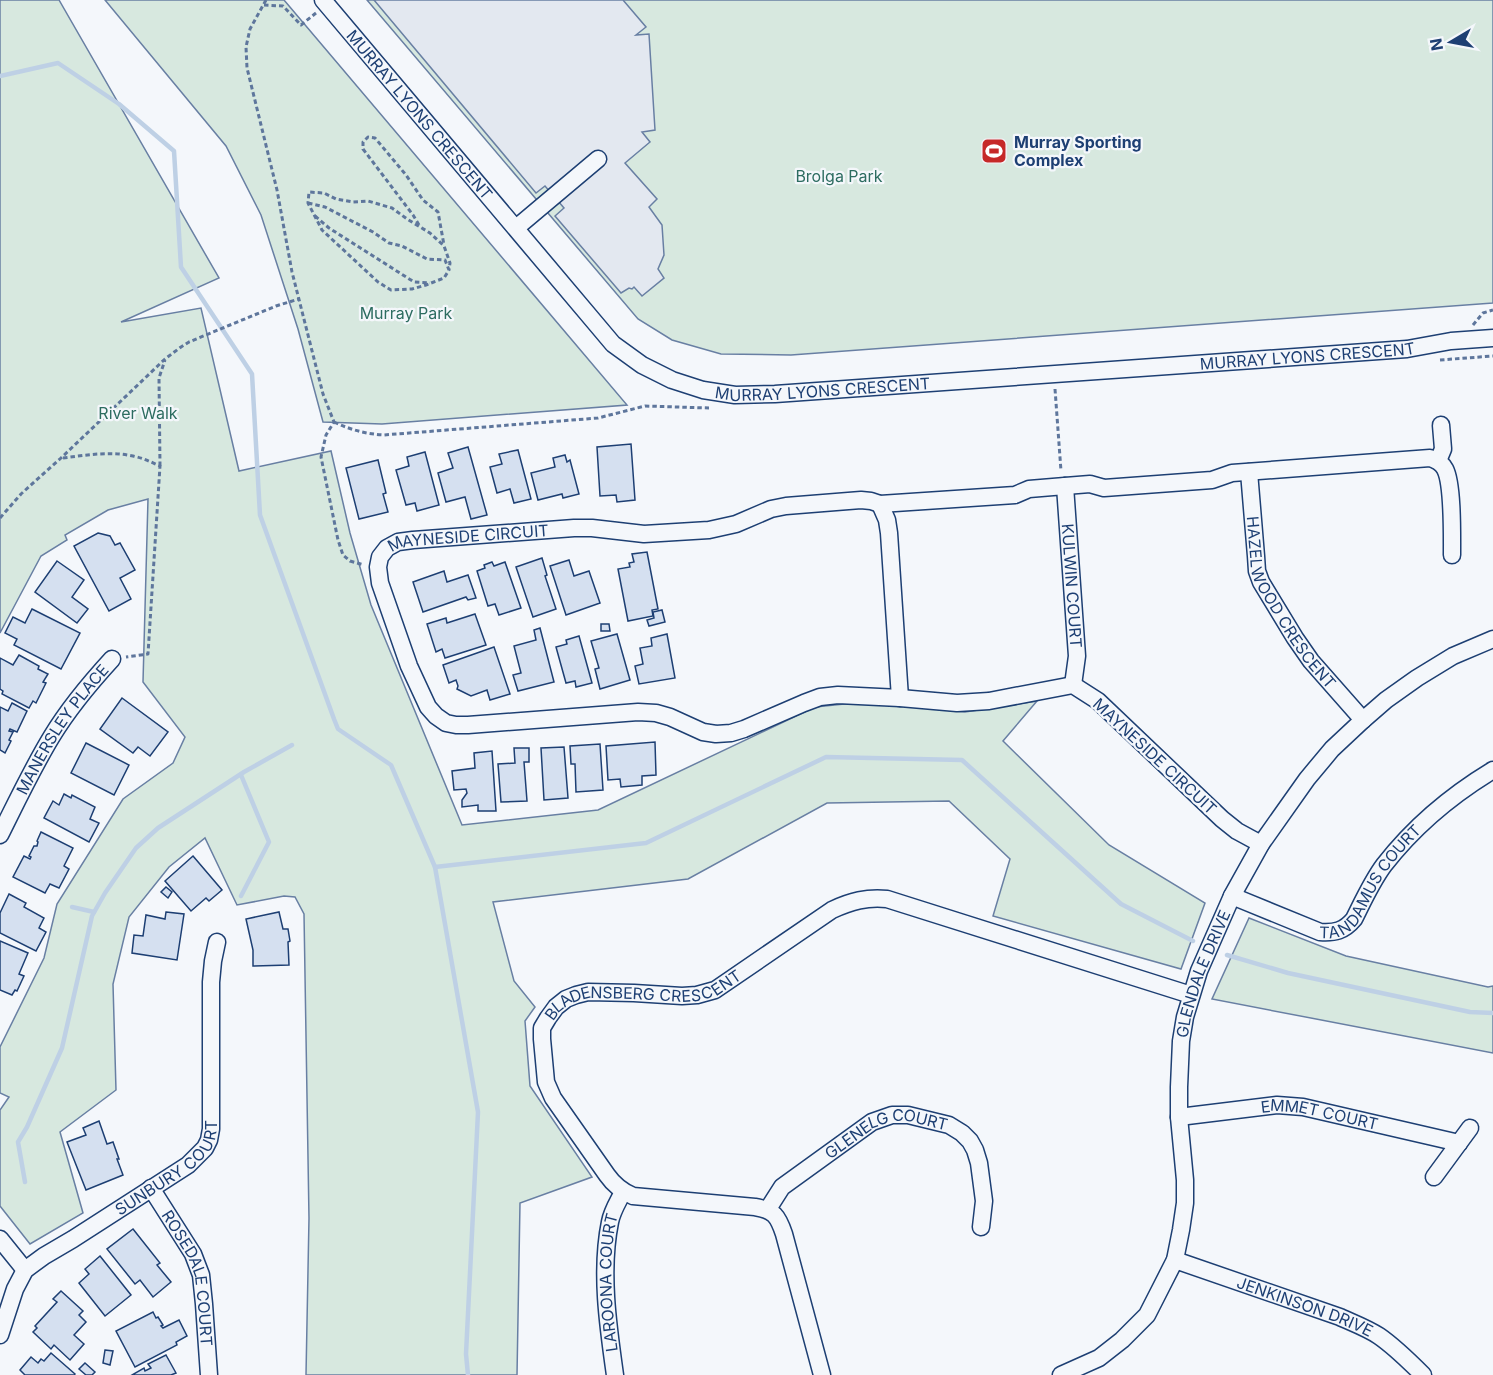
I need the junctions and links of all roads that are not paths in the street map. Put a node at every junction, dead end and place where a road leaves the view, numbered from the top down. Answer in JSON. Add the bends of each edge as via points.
{"nodes":[{"id":1,"x":325,"y":2,"type":"edge"},
{"id":2,"x":598,"y":159,"type":"dead end"},
{"id":3,"x":516,"y":228,"type":"junction"},
{"id":4,"x":1493,"y":338,"type":"edge"},
{"id":5,"x":1441,"y":425,"type":"dead end"},
{"id":6,"x":1438,"y":461,"type":"junction"},
{"id":7,"x":1249,"y":472,"type":"junction"},
{"id":8,"x":1065,"y":486,"type":"junction"},
{"id":9,"x":880,"y":504,"type":"junction"},
{"id":10,"x":1452,"y":555,"type":"dead end"},
{"id":11,"x":1493,"y":639,"type":"edge"},
{"id":12,"x":112,"y":659,"type":"road end"},
{"id":13,"x":1073,"y":685,"type":"junction"},
{"id":14,"x":900,"y":698,"type":"junction"},
{"id":15,"x":1363,"y":720,"type":"junction"},
{"id":16,"x":1493,"y":770,"type":"edge"},
{"id":17,"x":0,"y":835,"type":"edge"},
{"id":18,"x":1261,"y":844,"type":"junction"},
{"id":19,"x":1232,"y":896,"type":"junction"},
{"id":20,"x":217,"y":942,"type":"dead end"},
{"id":21,"x":1191,"y":995,"type":"junction"},
{"id":22,"x":1179,"y":1117,"type":"junction"},
{"id":23,"x":1470,"y":1128,"type":"dead end"},
{"id":24,"x":1459,"y":1143,"type":"junction"},
{"id":25,"x":1434,"y":1177,"type":"dead end"},
{"id":26,"x":151,"y":1188,"type":"junction"},
{"id":27,"x":623,"y":1192,"type":"junction"},
{"id":28,"x":768,"y":1209,"type":"junction"},
{"id":29,"x":981,"y":1227,"type":"dead end"},
{"id":30,"x":0,"y":1239,"type":"edge"},
{"id":31,"x":1175,"y":1260,"type":"junction"},
{"id":32,"x":26,"y":1270,"type":"junction"},
{"id":33,"x":0,"y":1335,"type":"edge"},
{"id":34,"x":209,"y":1375,"type":"edge"},
{"id":35,"x":615,"y":1375,"type":"edge"},
{"id":36,"x":822,"y":1375,"type":"edge"},
{"id":37,"x":1061,"y":1375,"type":"edge"},
{"id":38,"x":1423,"y":1375,"type":"edge"}],
"edges":[{"from":1,"to":3,"type":"street","name":"MURRAY LYONS CRESCENT"},
{"from":2,"to":3,"type":"street"},
{"from":3,"to":4,"type":"street","name":"MURRAY LYONS CRESCENT","via":[[613,344],[672,380],[735,395],[1407,350]]},
{"from":5,"to":6,"type":"street","via":[[1443,449]]},
{"from":6,"to":7,"type":"street","via":[[1410,459]]},
{"from":6,"to":10,"type":"street","via":[[1449,479]]},
{"from":7,"to":8,"type":"street","via":[[1212,480],[1104,488],[1090,484]]},
{"from":7,"to":15,"type":"street","name":"HAZELWOOD CRESCENT","via":[[1261,582],[1311,661]]},
{"from":8,"to":9,"type":"street","name":"MAYNESIDE CIRCUIT","via":[[1029,489],[1015,495]]},
{"from":8,"to":13,"type":"street","name":"KULWIN COURT","via":[[1077,656]]},
{"from":9,"to":14,"type":"street","via":[[889,533]]},
{"from":9,"to":14,"type":"street","name":"MAYNESIDE CIRCUIT","via":[[861,500],[786,506],[709,530],[632,534],[574,528],[413,540],[387,548],[378,567],[409,666],[428,707],[446,723],[468,725],[638,712],[656,713],[716,734],[744,729],[820,697]]},
{"from":11,"to":15,"type":"street","name":"GLENDALE DRIVE","via":[[1453,656],[1417,678]]},
{"from":12,"to":17,"type":"street","name":"MANERSLEY PLACE","via":[[53,734]]},
{"from":13,"to":14,"type":"street","name":"MAYNESIDE CIRCUIT","via":[[989,701],[957,703]]},
{"from":13,"to":18,"type":"street","name":"MAYNESIDE CIRCUIT","via":[[1098,701],[1222,819]]},
{"from":15,"to":18,"type":"street","name":"GLENDALE DRIVE","via":[[1307,779]]},
{"from":16,"to":19,"type":"street","name":"TANDAMUS COURT","via":[[1433,811],[1383,866],[1354,919],[1340,931],[1320,932]]},
{"from":18,"to":19,"type":"street","name":"GLENDALE DRIVE"},
{"from":19,"to":21,"type":"street","name":"GLENDALE DRIVE"},
{"from":20,"to":26,"type":"street","name":"SUNBURY COURT","via":[[211,982],[211,1129],[205,1148],[188,1165]]},
{"from":21,"to":22,"type":"street","name":"GLENDALE DRIVE","via":[[1181,1041]]},
{"from":21,"to":27,"type":"street","name":"BLADENSBERG CRESCENT","via":[[874,897],[832,910],[715,990],[682,996],[576,994],[556,1007],[542,1028],[546,1082],[614,1185]]},
{"from":22,"to":24,"type":"street","name":"EMMET COURT","via":[[1289,1105]]},
{"from":22,"to":31,"type":"street","name":"GLENDALE DRIVE","via":[[1185,1203]]},
{"from":23,"to":24,"type":"street"},
{"from":24,"to":25,"type":"street"},
{"from":26,"to":32,"type":"street","name":"SUNBURY COURT"},
{"from":26,"to":34,"type":"street","name":"ROSEDALE COURT","via":[[193,1254],[201,1275]]},
{"from":27,"to":28,"type":"street","via":[[642,1198]]},
{"from":27,"to":35,"type":"street","name":"LAROONA COURT","via":[[610,1222],[606,1255],[606,1300]]},
{"from":28,"to":29,"type":"street","name":"GLENELG COURT","via":[[782,1187],[872,1122],[892,1115],[908,1115],[950,1125],[970,1141],[979,1163],[984,1201]]},
{"from":28,"to":36,"type":"street","via":[[784,1234]]},
{"from":30,"to":32,"type":"street"},
{"from":31,"to":37,"type":"street","name":"GLENDALE DRIVE","via":[[1147,1316],[1099,1358]]},
{"from":31,"to":38,"type":"street","name":"JENKINSON DRIVE","via":[[1358,1325],[1379,1336]]},
{"from":32,"to":33,"type":"street","name":"SUNBURY COURT","via":[[15,1289]]}]}
